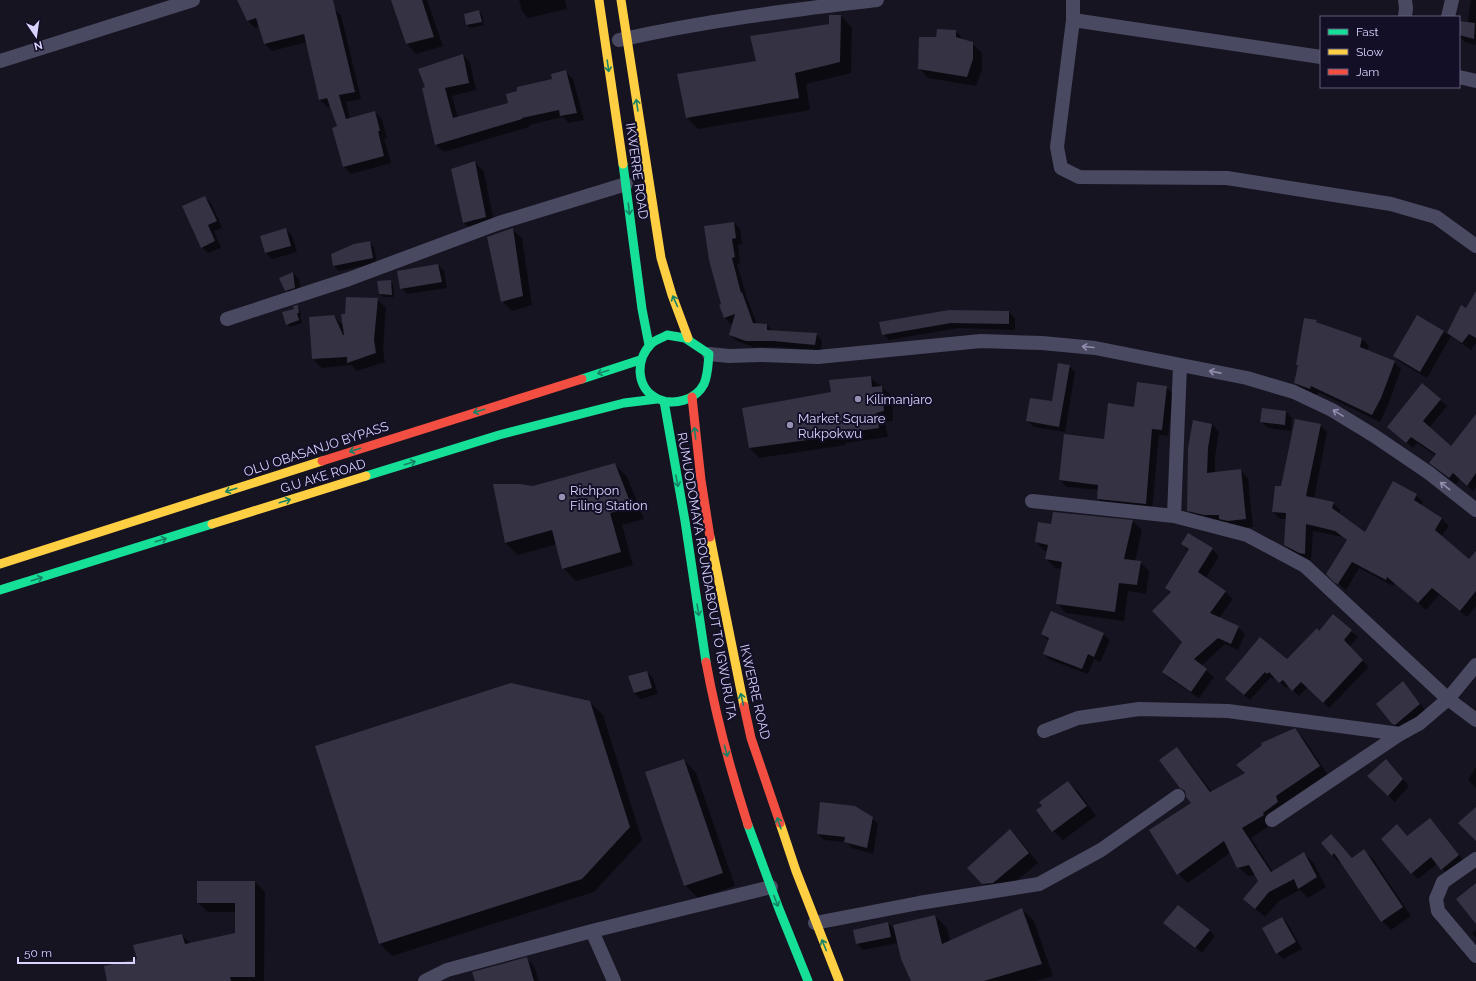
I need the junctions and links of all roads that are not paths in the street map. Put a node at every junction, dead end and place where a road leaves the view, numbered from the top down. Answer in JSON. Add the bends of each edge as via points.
{"nodes":[{"id":1,"x":193,"y":0,"type":"edge"},
{"id":2,"x":599,"y":0,"type":"edge"},
{"id":3,"x":621,"y":0,"type":"edge"},
{"id":4,"x":877,"y":0,"type":"edge"},
{"id":5,"x":1073,"y":0,"type":"edge"},
{"id":6,"x":1405,"y":0,"type":"edge"},
{"id":7,"x":1452,"y":0,"type":"edge"},
{"id":8,"x":1405,"y":16,"type":"edge"},
{"id":9,"x":1448,"y":16,"type":"edge"},
{"id":10,"x":1073,"y":20,"type":"junction"},
{"id":11,"x":626,"y":38,"type":"junction"},
{"id":12,"x":605,"y":42,"type":"junction"},
{"id":13,"x":1320,"y":57,"type":"edge"},
{"id":14,"x":0,"y":61,"type":"edge"},
{"id":15,"x":1460,"y":77,"type":"edge"},
{"id":16,"x":1476,"y":81,"type":"edge"},
{"id":17,"x":626,"y":184,"type":"junction"},
{"id":18,"x":1476,"y":246,"type":"edge"},
{"id":19,"x":227,"y":319,"type":"dead end"},
{"id":20,"x":688,"y":338,"type":"junction"},
{"id":21,"x":649,"y":345,"type":"junction"},
{"id":22,"x":709,"y":354,"type":"junction"},
{"id":23,"x":640,"y":360,"type":"junction"},
{"id":24,"x":1180,"y":365,"type":"junction"},
{"id":25,"x":692,"y":397,"type":"junction"},
{"id":26,"x":661,"y":400,"type":"junction"},
{"id":27,"x":1032,"y":501,"type":"dead end"},
{"id":28,"x":1476,"y":510,"type":"edge"},
{"id":29,"x":1174,"y":516,"type":"junction"},
{"id":30,"x":0,"y":564,"type":"edge"},
{"id":31,"x":0,"y":590,"type":"edge"},
{"id":32,"x":1476,"y":664,"type":"edge"},
{"id":33,"x":1448,"y":699,"type":"junction"},
{"id":34,"x":1476,"y":720,"type":"edge"},
{"id":35,"x":1044,"y":731,"type":"dead end"},
{"id":36,"x":1400,"y":734,"type":"junction"},
{"id":37,"x":1178,"y":796,"type":"dead end"},
{"id":38,"x":1272,"y":820,"type":"dead end"},
{"id":39,"x":1476,"y":859,"type":"edge"},
{"id":40,"x":771,"y":887,"type":"junction"},
{"id":41,"x":816,"y":923,"type":"junction"},
{"id":42,"x":592,"y":931,"type":"junction"},
{"id":43,"x":1476,"y":956,"type":"edge"},
{"id":44,"x":449,"y":976,"type":"edge"},
{"id":45,"x":425,"y":981,"type":"edge"},
{"id":46,"x":614,"y":981,"type":"edge"},
{"id":47,"x":808,"y":981,"type":"edge"},
{"id":48,"x":839,"y":981,"type":"edge"}],
"edges":[{"from":1,"to":14,"type":"street"},
{"from":2,"to":12,"type":"main road","name":"IKWERRE ROAD"},
{"from":3,"to":11,"type":"main road"},
{"from":4,"to":11,"type":"street","via":[[789,10]]},
{"from":5,"to":10,"type":"street"},
{"from":6,"to":8,"type":"street"},
{"from":7,"to":9,"type":"street"},
{"from":10,"to":13,"type":"street"},
{"from":10,"to":18,"type":"street","via":[[1057,147],[1061,168],[1079,177],[1227,178],[1391,204],[1436,217]]},
{"from":11,"to":12,"type":"street"},
{"from":20,"to":11,"type":"main road","one_way":true,"via":[[662,258]]},
{"from":12,"to":17,"type":"main road","name":"IKWERRE ROAD","one_way":true},
{"from":15,"to":16,"type":"street"},
{"from":17,"to":19,"type":"street","via":[[499,223],[349,279]]},
{"from":17,"to":21,"type":"main road","name":"IKWERRE ROAD","one_way":true},
{"from":20,"to":21,"type":"main road","via":[[667,335]]},
{"from":20,"to":22,"type":"main road"},
{"from":21,"to":23,"type":"main road"},
{"from":24,"to":22,"type":"street","one_way":true,"via":[[1095,348],[1027,342],[981,341],[818,357]]},
{"from":22,"to":25,"type":"main road","via":[[704,384]]},
{"from":23,"to":26,"type":"main road","via":[[642,382],[651,394]]},
{"from":23,"to":30,"type":"main road","name":"OLU OBASANJO BYPASS","one_way":true},
{"from":28,"to":24,"type":"street","one_way":true,"via":[[1429,473],[1332,410],[1294,392],[1246,378]]},
{"from":24,"to":29,"type":"street"},
{"from":25,"to":26,"type":"main road","via":[[678,402]]},
{"from":41,"to":25,"type":"main road","name":"IKWERRE ROAD","one_way":true,"via":[[760,768],[746,716],[713,554],[701,480]]},
{"from":31,"to":26,"type":"main road","name":"G.U AKE ROAD","one_way":true,"via":[[499,435],[616,405]]},
{"from":26,"to":40,"type":"main road","name":"RUMUODOMAYA ROUNDABOUT TO IGWURUTA","one_way":true,"via":[[685,520],[711,688],[739,794]]},
{"from":27,"to":29,"type":"street"},
{"from":29,"to":33,"type":"street","via":[[1246,535],[1305,566]]},
{"from":32,"to":33,"type":"street"},
{"from":33,"to":34,"type":"street"},
{"from":33,"to":36,"type":"street","via":[[1420,723]]},
{"from":35,"to":36,"type":"street","via":[[1078,718],[1139,708],[1228,710]]},
{"from":36,"to":38,"type":"street"},
{"from":37,"to":41,"type":"street","via":[[1101,850],[1039,884]]},
{"from":39,"to":43,"type":"street","via":[[1443,882],[1436,899],[1438,911]]},
{"from":40,"to":42,"type":"street"},
{"from":40,"to":47,"type":"main road","name":"RUMUODOMAYA ROUNDABOUT TO IGWURUTA","one_way":true},
{"from":48,"to":41,"type":"main road","name":"IKWERRE ROAD","one_way":true},
{"from":42,"to":44,"type":"street"},
{"from":42,"to":46,"type":"street"},
{"from":44,"to":45,"type":"street"}]}
